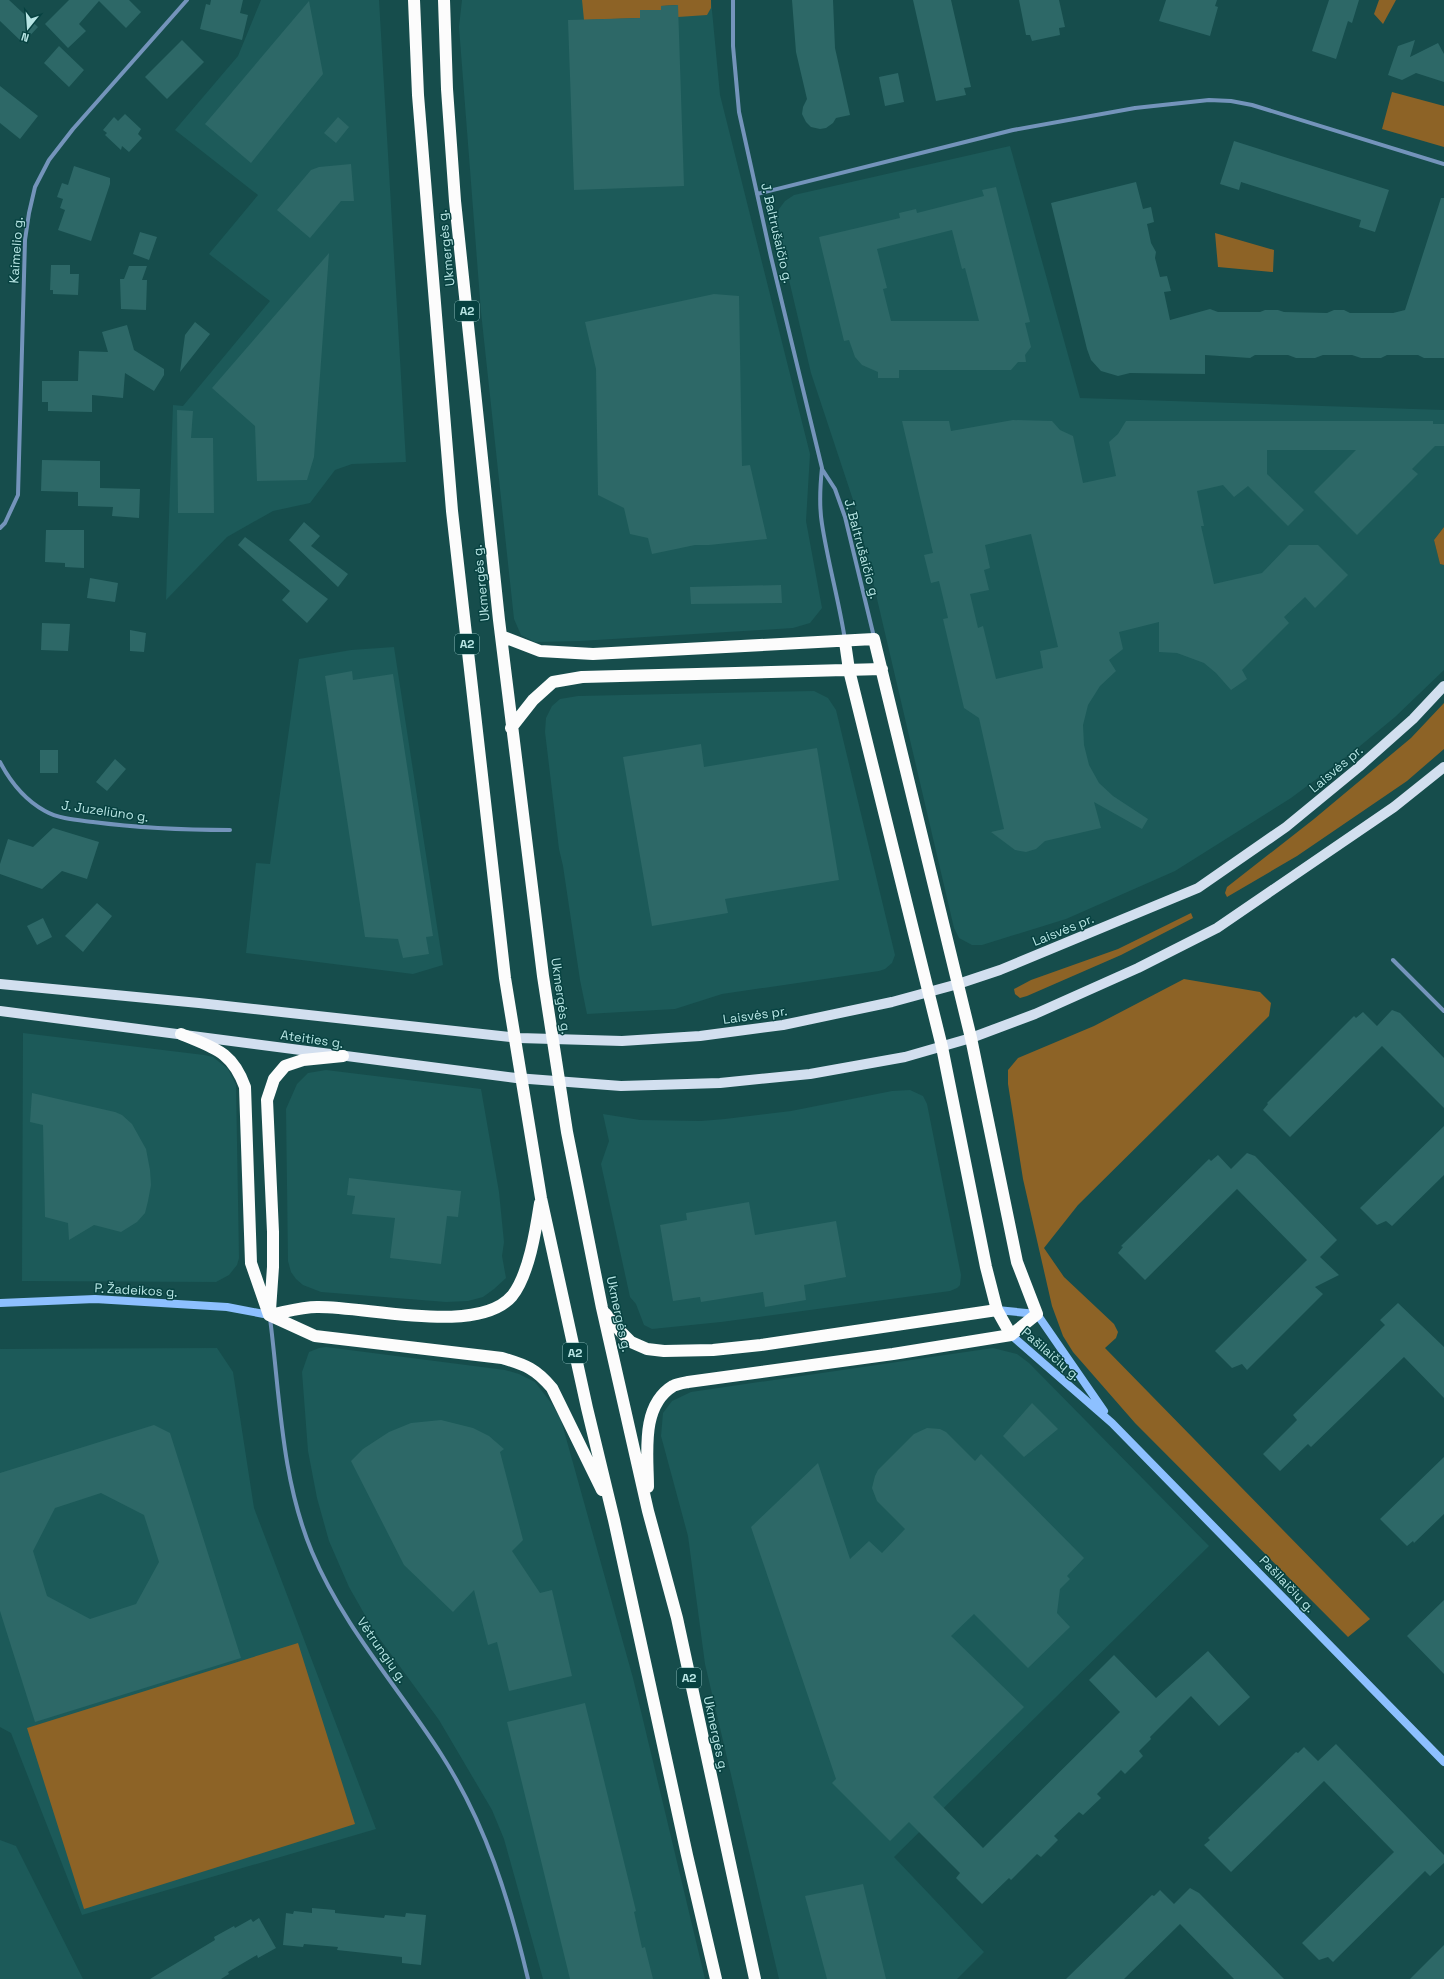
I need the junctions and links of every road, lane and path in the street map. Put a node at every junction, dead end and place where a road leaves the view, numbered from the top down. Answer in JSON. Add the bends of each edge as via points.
{"nodes":[{"id":1,"x":187,"y":0,"type":"edge"},
{"id":2,"x":414,"y":0,"type":"edge"},
{"id":3,"x":444,"y":0,"type":"edge"},
{"id":4,"x":733,"y":0,"type":"edge"},
{"id":5,"x":1444,"y":164,"type":"edge"},
{"id":6,"x":757,"y":194,"type":"junction"},
{"id":7,"x":822,"y":468,"type":"junction"},
{"id":8,"x":0,"y":528,"type":"edge"},
{"id":9,"x":501,"y":636,"type":"junction"},
{"id":10,"x":874,"y":639,"type":"junction"},
{"id":11,"x":845,"y":642,"type":"junction"},
{"id":12,"x":882,"y":669,"type":"junction"},
{"id":13,"x":849,"y":670,"type":"junction"},
{"id":14,"x":1444,"y":686,"type":"edge"},
{"id":15,"x":511,"y":728,"type":"junction"},
{"id":16,"x":0,"y":762,"type":"edge"},
{"id":17,"x":1444,"y":767,"type":"edge"},
{"id":18,"x":230,"y":830,"type":"dead end"},
{"id":19,"x":1393,"y":960,"type":"dead end"},
{"id":20,"x":0,"y":984,"type":"edge"},
{"id":21,"x":958,"y":984,"type":"junction"},
{"id":22,"x":928,"y":993,"type":"junction"},
{"id":23,"x":0,"y":1011,"type":"edge"},
{"id":24,"x":1444,"y":1011,"type":"edge"},
{"id":25,"x":181,"y":1034,"type":"junction"},
{"id":26,"x":971,"y":1038,"type":"junction"},
{"id":27,"x":622,"y":1041,"type":"joint"},
{"id":28,"x":942,"y":1047,"type":"junction"},
{"id":29,"x":343,"y":1056,"type":"junction"},
{"id":30,"x":541,"y":1198,"type":"junction"},
{"id":31,"x":0,"y":1303,"type":"edge"},
{"id":32,"x":602,"y":1308,"type":"junction"},
{"id":33,"x":997,"y":1310,"type":"junction"},
{"id":34,"x":1037,"y":1314,"type":"junction"},
{"id":35,"x":269,"y":1315,"type":"junction"},
{"id":36,"x":1011,"y":1335,"type":"junction"},
{"id":37,"x":1112,"y":1423,"type":"junction"},
{"id":38,"x":611,"y":1507,"type":"junction"},
{"id":39,"x":648,"y":1511,"type":"junction"},
{"id":40,"x":1444,"y":1762,"type":"edge"},
{"id":41,"x":528,"y":1979,"type":"edge"},
{"id":42,"x":716,"y":1979,"type":"edge"},
{"id":43,"x":755,"y":1979,"type":"edge"}],
"edges":[{"from":1,"to":8,"type":"street","name":"Kaimelio g.","via":[[72,128],[50,160],[36,187],[25,240],[18,495]]},
{"from":2,"to":30,"type":"highway","name":"Ukmergės g.","number":"A2","via":[[418,95],[452,511],[505,978]]},
{"from":3,"to":9,"type":"highway","name":"Ukmergės g.","number":"A2","via":[[455,201]]},
{"from":4,"to":6,"type":"street","name":"J. Baltrušaičio g.","via":[[733,46],[739,112]]},
{"from":5,"to":6,"type":"street","via":[[1252,105],[1209,100],[1135,108],[1013,130]]},
{"from":6,"to":7,"type":"street","name":"J. Baltrušaičio g."},
{"from":7,"to":10,"type":"street","name":"J. Baltrušaičio g.","via":[[835,490],[845,517]]},
{"from":7,"to":11,"type":"street","name":"J. Baltrušaičio g.","via":[[822,524]]},
{"from":9,"to":11,"type":"highway","via":[[540,651],[563,653]]},
{"from":9,"to":15,"type":"highway","name":"Ukmergės g.","number":"A2"},
{"from":10,"to":11,"type":"highway"},
{"from":10,"to":12,"type":"highway"},
{"from":11,"to":13,"type":"highway"},
{"from":12,"to":13,"type":"highway"},
{"from":12,"to":21,"type":"highway"},
{"from":13,"to":15,"type":"highway","via":[[582,677],[553,682],[533,700]]},
{"from":13,"to":22,"type":"highway"},
{"from":14,"to":21,"type":"main road","name":"Laisvės pr.","via":[[1413,719],[1360,767],[1286,828],[1198,888],[1000,970]]},
{"from":15,"to":32,"type":"highway","name":"Ukmergės g.","number":"A2","via":[[543,976],[567,1132]]},
{"from":16,"to":18,"type":"street","name":"J. Juzeliūno g.","via":[[20,792],[33,804],[47,812],[67,818],[139,828]]},
{"from":17,"to":26,"type":"main road","via":[[1394,807],[1217,928],[1138,968],[1042,1011]]},
{"from":19,"to":24,"type":"street"},
{"from":20,"to":27,"type":"main road","name":"Ateities g.","via":[[520,1038]]},
{"from":21,"to":22,"type":"main road","name":"Laisvės pr."},
{"from":21,"to":26,"type":"highway"},
{"from":22,"to":27,"type":"main road","name":"Laisvės pr.","via":[[783,1025],[700,1036]]},
{"from":22,"to":28,"type":"highway"},
{"from":23,"to":25,"type":"main road","name":"Ateities g."},
{"from":25,"to":29,"type":"main road","name":"Ateities g."},
{"from":25,"to":35,"type":"highway","via":[[214,1048],[233,1061],[245,1087],[251,1263]]},
{"from":26,"to":28,"type":"main road"},
{"from":26,"to":34,"type":"highway","via":[[1017,1262]]},
{"from":28,"to":29,"type":"main road","name":"Ateities g.","via":[[905,1057],[810,1074],[720,1083],[621,1086],[516,1078]]},
{"from":28,"to":33,"type":"highway"},
{"from":29,"to":35,"type":"highway","via":[[303,1060],[285,1066],[274,1078],[267,1100],[273,1239]]},
{"from":30,"to":35,"type":"highway","via":[[530,1254],[521,1278],[513,1294],[494,1309],[454,1317],[316,1306]]},
{"from":30,"to":38,"type":"highway","name":"Ukmergės g.","number":"A2"},
{"from":31,"to":35,"type":"street","name":"P. Žadeikos g.","via":[[95,1299],[227,1307]]},
{"from":32,"to":33,"type":"highway","via":[[610,1321],[632,1342],[647,1349],[664,1351],[714,1350],[760,1345]]},
{"from":32,"to":39,"type":"highway","name":"Ukmergės g.","number":"A2"},
{"from":33,"to":34,"type":"street"},
{"from":33,"to":36,"type":"highway"},
{"from":34,"to":36,"type":"highway"},
{"from":34,"to":37,"type":"street","name":"Pašilaičių g."},
{"from":35,"to":38,"type":"highway","via":[[315,1336],[502,1358],[526,1365],[541,1375],[556,1395]]},
{"from":35,"to":41,"type":"street","name":"Vėtrungių g.","via":[[286,1458],[294,1499],[312,1553],[339,1605],[424,1728],[468,1799],[495,1862]]},
{"from":36,"to":37,"type":"street","name":"Pašilaičių g."},
{"from":36,"to":39,"type":"highway","via":[[674,1386],[662,1395],[654,1407],[650,1420]]},
{"from":37,"to":40,"type":"street","name":"Pašilaičių g."},
{"from":38,"to":42,"type":"highway","name":"Ukmergės g.","number":"A2"},
{"from":39,"to":43,"type":"highway","name":"Ukmergės g.","number":"A2","via":[[677,1618]]}]}
